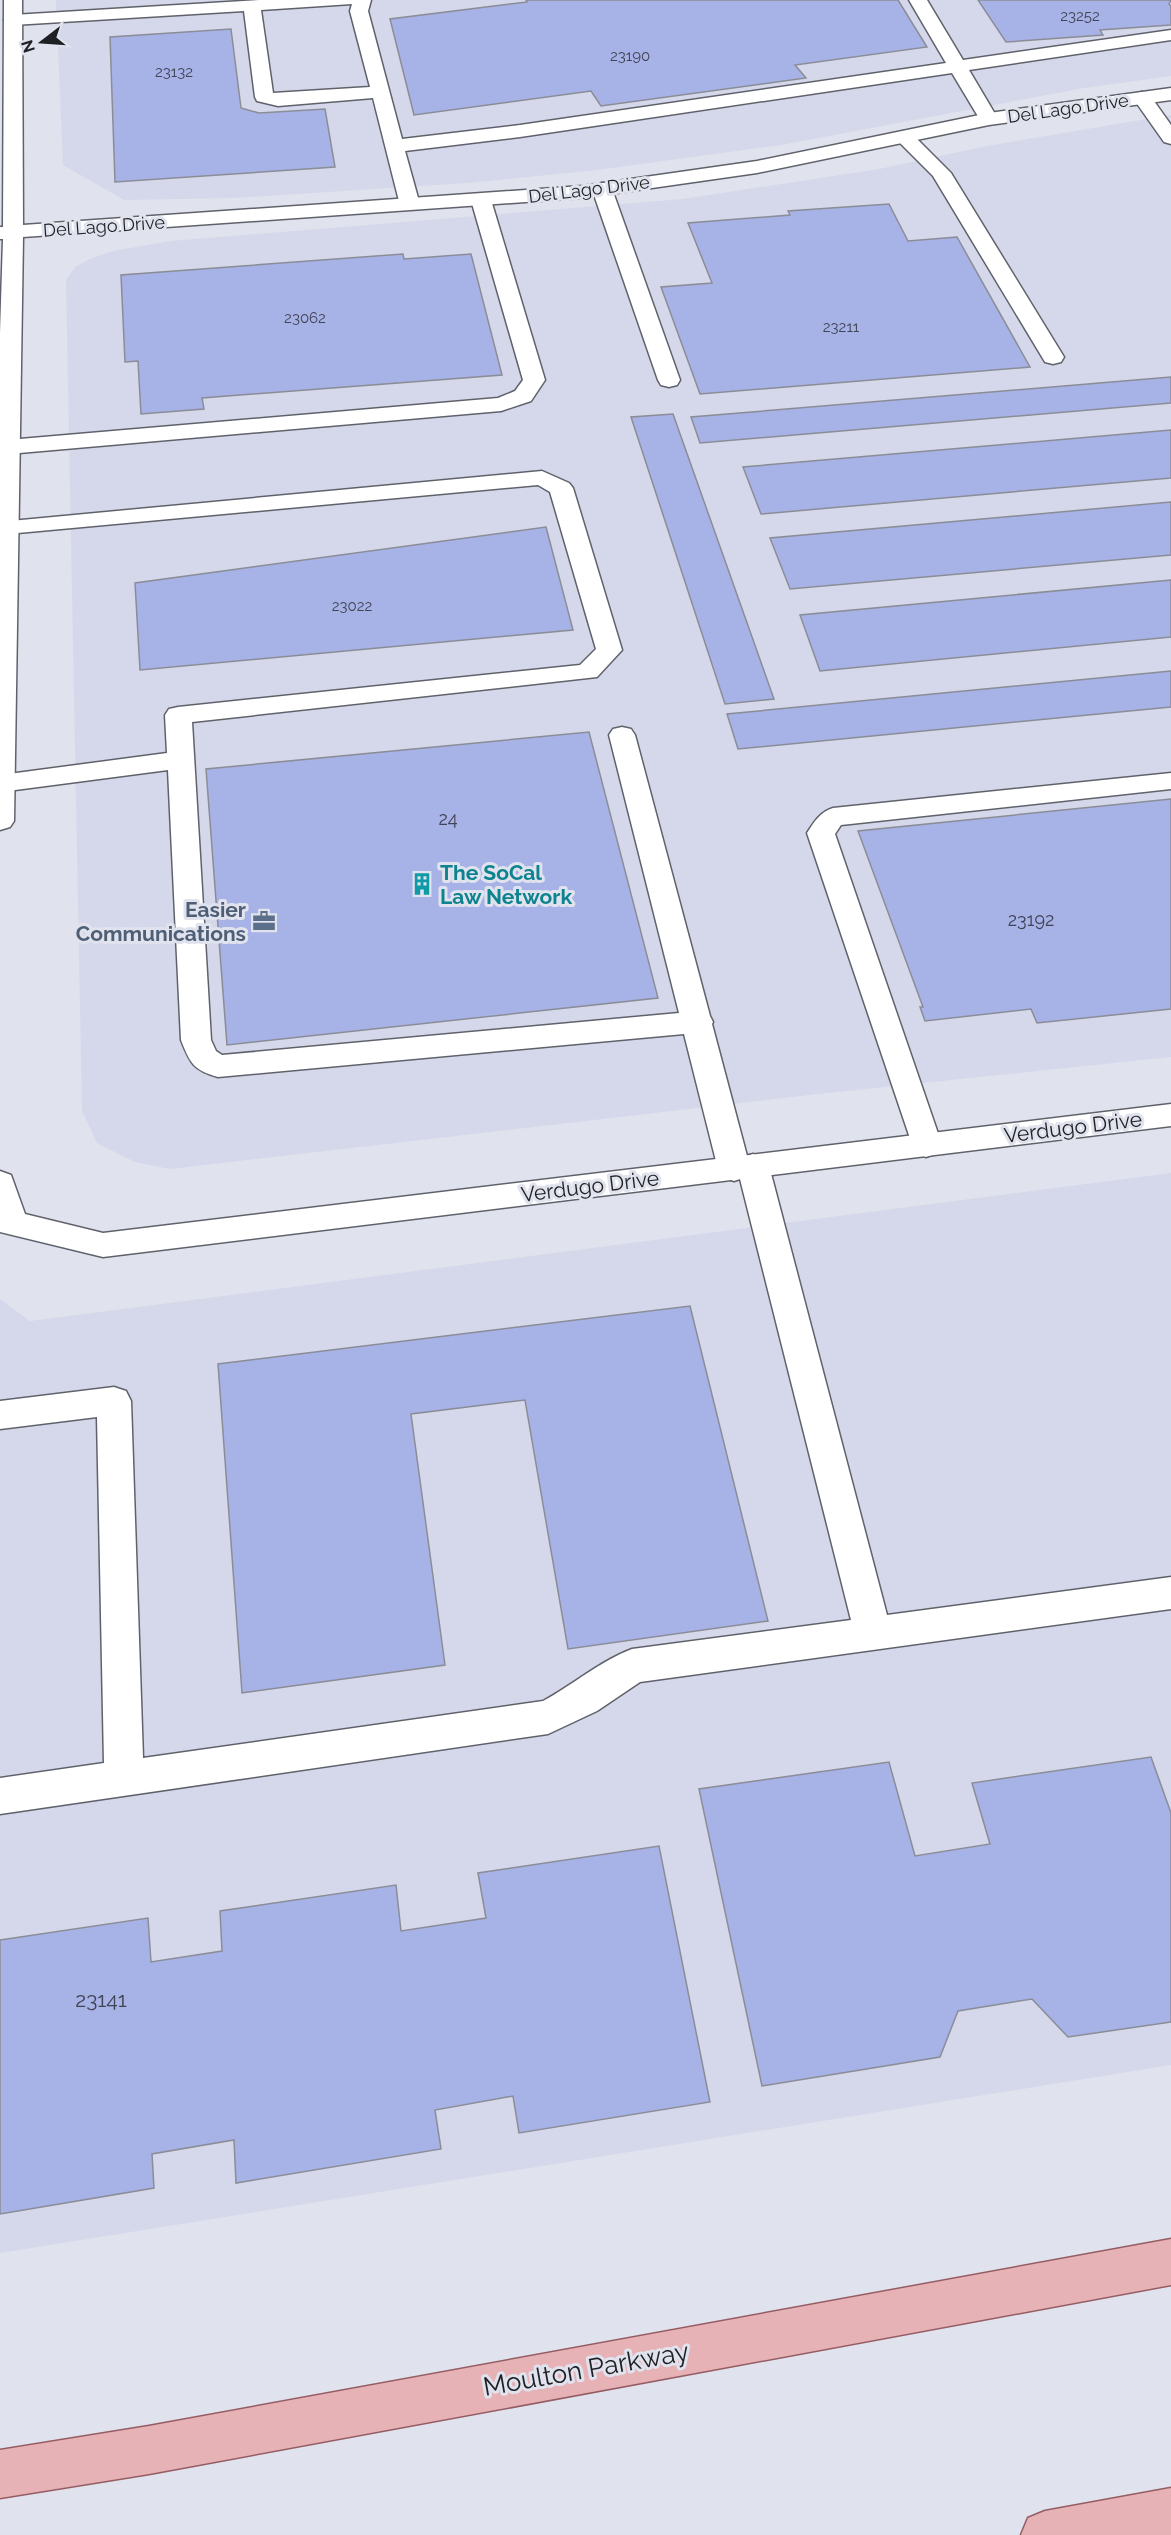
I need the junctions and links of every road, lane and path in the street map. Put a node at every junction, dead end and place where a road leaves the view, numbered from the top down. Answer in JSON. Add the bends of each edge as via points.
{"nodes":[{"id":1,"x":348,"y":0,"type":"edge"},
{"id":2,"x":362,"y":0,"type":"edge"},
{"id":3,"x":918,"y":0,"type":"edge"},
{"id":4,"x":252,"y":7,"type":"junction"},
{"id":5,"x":13,"y":10,"type":"edge"},
{"id":6,"x":1171,"y":36,"type":"edge"},
{"id":7,"x":959,"y":68,"type":"junction"},
{"id":8,"x":381,"y":92,"type":"junction"},
{"id":9,"x":1171,"y":94,"type":"edge"},
{"id":10,"x":1142,"y":98,"type":"junction"},
{"id":11,"x":989,"y":119,"type":"junction"},
{"id":12,"x":6,"y":121,"type":"edge"},
{"id":13,"x":904,"y":137,"type":"junction"},
{"id":14,"x":1171,"y":138,"type":"edge"},
{"id":15,"x":395,"y":146,"type":"junction"},
{"id":16,"x":602,"y":189,"type":"junction"},
{"id":17,"x":481,"y":200,"type":"junction"},
{"id":18,"x":410,"y":205,"type":"junction"},
{"id":19,"x":7,"y":233,"type":"edge"},
{"id":20,"x":1053,"y":357,"type":"dead end"},
{"id":21,"x":669,"y":380,"type":"dead end"},
{"id":22,"x":5,"y":416,"type":"edge"},
{"id":23,"x":8,"y":447,"type":"junction"},
{"id":24,"x":7,"y":527,"type":"junction"},
{"id":25,"x":2,"y":659,"type":"edge"},
{"id":26,"x":622,"y":735,"type":"dead end"},
{"id":27,"x":180,"y":760,"type":"junction"},
{"id":28,"x":1171,"y":782,"type":"edge"},
{"id":29,"x":1,"y":784,"type":"edge"},
{"id":30,"x":0,"y":820,"type":"edge"},
{"id":31,"x":698,"y":1022,"type":"junction"},
{"id":32,"x":1171,"y":1116,"type":"edge"},
{"id":33,"x":926,"y":1145,"type":"junction"},
{"id":34,"x":744,"y":1168,"type":"junction"},
{"id":35,"x":0,"y":1184,"type":"edge"},
{"id":36,"x":6,"y":1225,"type":"edge"},
{"id":37,"x":0,"y":1415,"type":"edge"},
{"id":38,"x":1171,"y":1593,"type":"edge"},
{"id":39,"x":873,"y":1634,"type":"junction"},
{"id":40,"x":124,"y":1778,"type":"junction"},
{"id":41,"x":0,"y":1796,"type":"edge"},
{"id":42,"x":1171,"y":2262,"type":"edge"},
{"id":43,"x":0,"y":2474,"type":"edge"},
{"id":44,"x":1171,"y":2512,"type":"edge"},
{"id":45,"x":1099,"y":2530,"type":"edge"},
{"id":46,"x":1045,"y":2535,"type":"edge"}],
"edges":[{"from":1,"to":4,"type":"street"},
{"from":2,"to":8,"type":"street","via":[[360,11]]},
{"from":3,"to":7,"type":"street"},
{"from":4,"to":5,"type":"street"},
{"from":4,"to":8,"type":"street","via":[[264,97],[278,100]]},
{"from":5,"to":12,"type":"street"},
{"from":6,"to":7,"type":"street"},
{"from":7,"to":11,"type":"street"},
{"from":7,"to":15,"type":"street"},
{"from":8,"to":15,"type":"street"},
{"from":9,"to":10,"type":"street","name":"Del Lago Drive"},
{"from":10,"to":11,"type":"street","name":"Del Lago Drive"},
{"from":10,"to":14,"type":"street"},
{"from":11,"to":13,"type":"street","name":"Del Lago Drive"},
{"from":12,"to":19,"type":"street"},
{"from":13,"to":16,"type":"street","name":"Del Lago Drive","via":[[757,167]]},
{"from":13,"to":20,"type":"street","via":[[941,173]]},
{"from":15,"to":18,"type":"street"},
{"from":16,"to":17,"type":"street","name":"Del Lago Drive"},
{"from":16,"to":21,"type":"street"},
{"from":17,"to":18,"type":"street","name":"Del Lago Drive"},
{"from":17,"to":23,"type":"street","via":[[534,380],[524,396],[501,404]]},
{"from":18,"to":19,"type":"street","name":"Del Lago Drive"},
{"from":19,"to":22,"type":"street"},
{"from":22,"to":23,"type":"street"},
{"from":23,"to":24,"type":"street"},
{"from":24,"to":25,"type":"street"},
{"from":24,"to":27,"type":"street","via":[[542,478],[561,488],[609,650],[588,672],[178,715]]},
{"from":25,"to":29,"type":"street"},
{"from":26,"to":31,"type":"street"},
{"from":27,"to":29,"type":"street"},
{"from":27,"to":31,"type":"street","via":[[196,1040],[202,1058],[218,1066]]},
{"from":28,"to":33,"type":"street","via":[[833,817],[821,833]]},
{"from":29,"to":30,"type":"street"},
{"from":31,"to":34,"type":"street"},
{"from":32,"to":33,"type":"street","name":"Verdugo Drive"},
{"from":33,"to":34,"type":"street","name":"Verdugo Drive"},
{"from":34,"to":36,"type":"street","name":"Verdugo Drive","via":[[103,1245]]},
{"from":34,"to":39,"type":"street"},
{"from":35,"to":36,"type":"street"},
{"from":37,"to":40,"type":"street","via":[[114,1401]]},
{"from":38,"to":39,"type":"street"},
{"from":39,"to":40,"type":"street","via":[[632,1666],[548,1717]]},
{"from":40,"to":41,"type":"street"},
{"from":42,"to":43,"type":"main road","name":"Moulton Parkway"},
{"from":44,"to":45,"type":"main road"},
{"from":45,"to":46,"type":"main road"}]}
